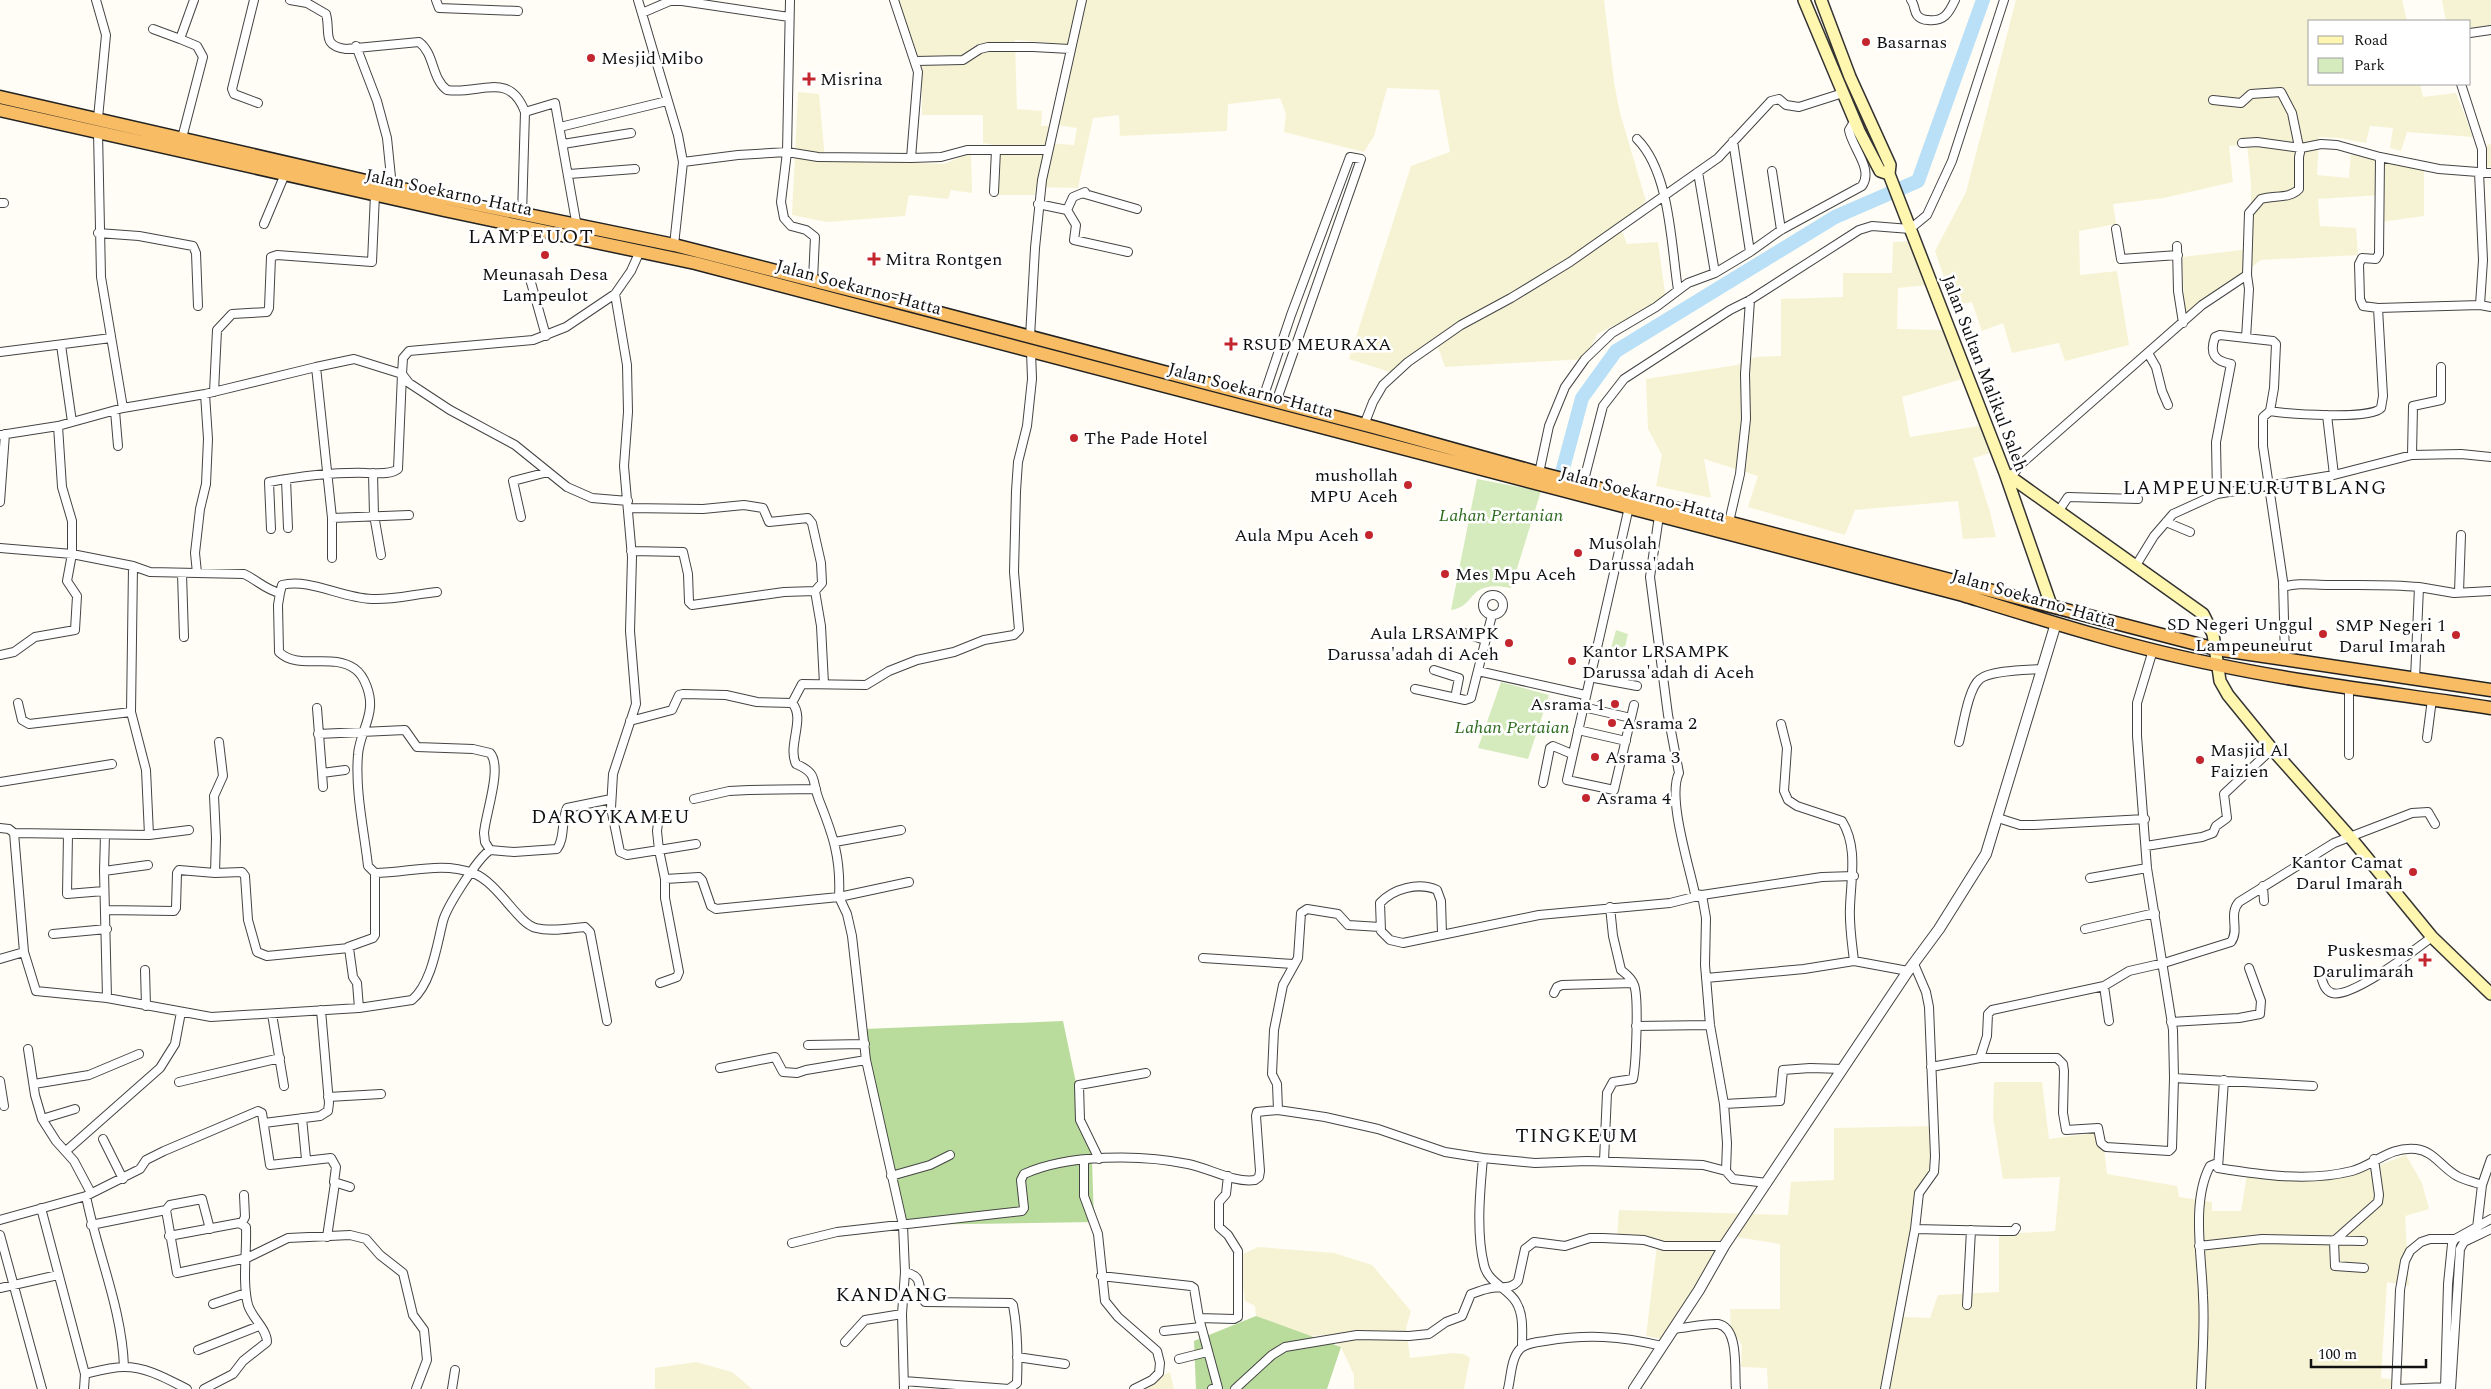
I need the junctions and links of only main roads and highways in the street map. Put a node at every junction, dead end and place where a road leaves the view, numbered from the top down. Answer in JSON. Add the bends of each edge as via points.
{"nodes":[{"id":1,"x":1804,"y":0,"type":"edge"},
{"id":2,"x":1821,"y":0,"type":"edge"},
{"id":3,"x":1,"y":104,"type":"edge"},
{"id":4,"x":1890,"y":177,"type":"junction"},
{"id":5,"x":785,"y":279,"type":"junction"},
{"id":6,"x":1370,"y":426,"type":"junction"},
{"id":7,"x":1374,"y":441,"type":"junction"},
{"id":8,"x":2008,"y":475,"type":"junction"},
{"id":9,"x":1937,"y":582,"type":"junction"},
{"id":10,"x":2051,"y":605,"type":"junction"},
{"id":11,"x":2216,"y":649,"type":"junction"},
{"id":12,"x":2218,"y":665,"type":"junction"},
{"id":13,"x":2491,"y":690,"type":"edge"},
{"id":14,"x":2491,"y":708,"type":"edge"},
{"id":15,"x":2491,"y":994,"type":"edge"}],
"edges":[{"from":1,"to":4,"type":"main road","name":"Jalan Sultan Malikul Saleh","via":[[1855,120],[1880,171]]},
{"from":2,"to":4,"type":"main road","name":"Jalan Sultan Malikul Saleh","via":[[1850,77],[1890,165]]},
{"from":3,"to":5,"type":"highway","name":"Jalan Soekarno-Hatta","via":[[98,132],[285,174]]},
{"from":3,"to":5,"type":"highway","name":"Jalan Soekarno-Hatta","via":[[98,118],[392,187],[674,245]]},
{"from":4,"to":8,"type":"main road","name":"Jalan Sultan Malikul Saleh"},
{"from":5,"to":6,"type":"highway","name":"Jalan Soekarno-Hatta","via":[[813,280]]},
{"from":5,"to":7,"type":"highway","name":"Jalan Soekarno-Hatta","via":[[1031,351]]},
{"from":6,"to":7,"type":"highway"},
{"from":6,"to":9,"type":"highway","name":"Jalan Soekarno-Hatta"},
{"from":7,"to":9,"type":"highway","name":"Jalan Soekarno-Hatta","via":[[1629,507],[1658,521]]},
{"from":8,"to":10,"type":"main road","name":"Jalan Sultan Malikul Saleh"},
{"from":8,"to":11,"type":"main road","via":[[2203,614]]},
{"from":9,"to":10,"type":"highway","name":"Jalan Soekarno-Hatta"},
{"from":9,"to":12,"type":"highway","name":"Jalan Soekarno-Hatta","via":[[2056,623]]},
{"from":10,"to":11,"type":"highway","name":"Jalan Soekarno-Hatta"},
{"from":11,"to":12,"type":"main road"},
{"from":11,"to":13,"type":"highway","name":"Jalan Soekarno-Hatta"},
{"from":12,"to":14,"type":"highway","name":"Jalan Soekarno-Hatta"},
{"from":12,"to":15,"type":"main road","via":[[2220,680],[2228,695],[2272,749],[2350,836],[2432,937]]}]}
